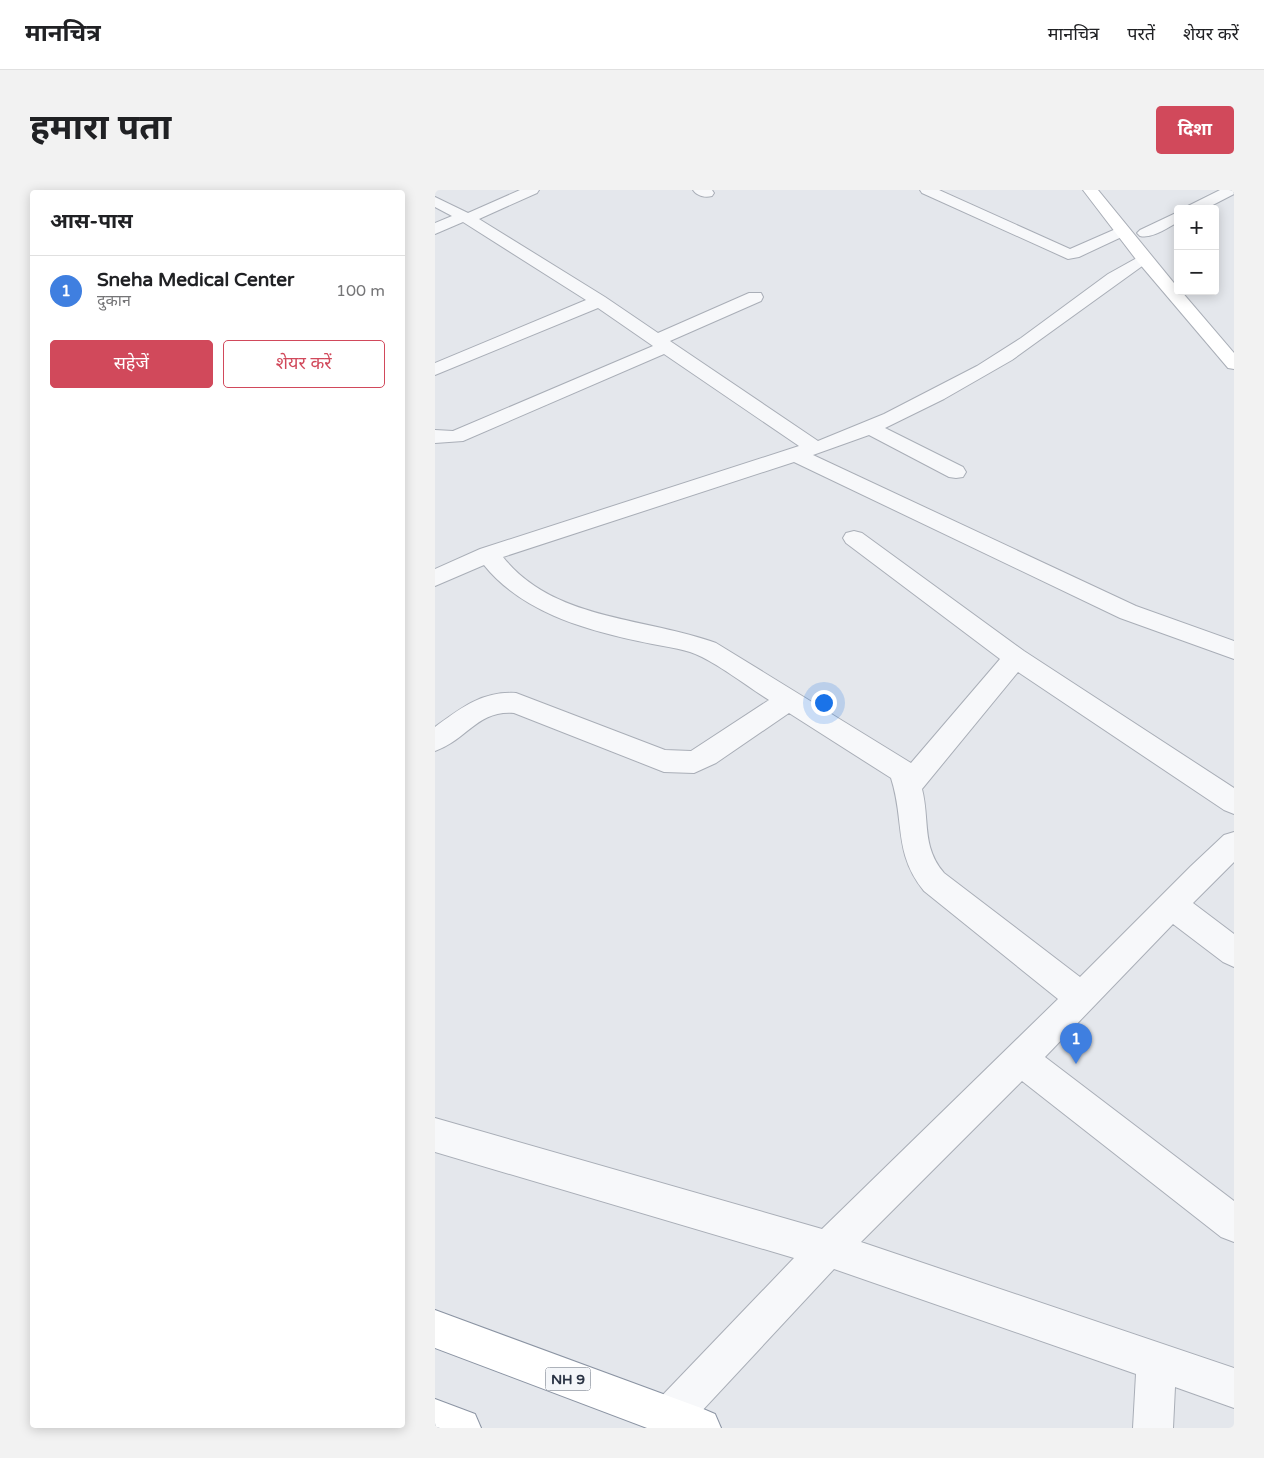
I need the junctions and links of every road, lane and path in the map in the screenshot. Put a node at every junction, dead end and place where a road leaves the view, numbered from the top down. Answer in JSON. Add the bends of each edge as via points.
{"nodes":[{"id":1,"x":532,"y":190,"type":"edge"},
{"id":2,"x":927,"y":190,"type":"edge"},
{"id":3,"x":1090,"y":190,"type":"edge"},
{"id":4,"x":1231,"y":190,"type":"edge"},
{"id":5,"x":1217,"y":197,"type":"junction"},
{"id":6,"x":435,"y":201,"type":"edge"},
{"id":7,"x":1234,"y":202,"type":"edge"},
{"id":8,"x":1201,"y":205,"type":"edge"},
{"id":9,"x":465,"y":218,"type":"junction"},
{"id":10,"x":1174,"y":218,"type":"edge"},
{"id":11,"x":435,"y":229,"type":"edge"},
{"id":12,"x":1140,"y":238,"type":"junction"},
{"id":13,"x":1165,"y":257,"type":"dead end"},
{"id":14,"x":755,"y":297,"type":"dead end"},
{"id":15,"x":599,"y":301,"type":"junction"},
{"id":16,"x":663,"y":343,"type":"junction"},
{"id":17,"x":1234,"y":364,"type":"edge"},
{"id":18,"x":435,"y":370,"type":"edge"},
{"id":19,"x":870,"y":428,"type":"junction"},
{"id":20,"x":435,"y":436,"type":"edge"},
{"id":21,"x":815,"y":448,"type":"junction"},
{"id":22,"x":794,"y":454,"type":"junction"},
{"id":23,"x":956,"y":472,"type":"dead end"},
{"id":24,"x":853,"y":538,"type":"dead end"},
{"id":25,"x":488,"y":554,"type":"junction"},
{"id":26,"x":437,"y":574,"type":"edge"},
{"id":27,"x":1234,"y":650,"type":"edge"},
{"id":28,"x":1015,"y":658,"type":"junction"},
{"id":29,"x":788,"y":700,"type":"junction"},
{"id":30,"x":435,"y":740,"type":"edge"},
{"id":31,"x":908,"y":786,"type":"junction"},
{"id":32,"x":1234,"y":802,"type":"edge"},
{"id":33,"x":1234,"y":844,"type":"edge"},
{"id":34,"x":1172,"y":905,"type":"junction"},
{"id":35,"x":1234,"y":952,"type":"edge"},
{"id":36,"x":1081,"y":997,"type":"junction"},
{"id":37,"x":1021,"y":1059,"type":"junction"},
{"id":38,"x":435,"y":1136,"type":"edge"},
{"id":39,"x":1234,"y":1224,"type":"edge"},
{"id":40,"x":827,"y":1249,"type":"junction"},
{"id":41,"x":435,"y":1329,"type":"edge"},
{"id":42,"x":1156,"y":1362,"type":"junction"},
{"id":43,"x":1234,"y":1388,"type":"edge"},
{"id":44,"x":435,"y":1419,"type":"edge"},
{"id":45,"x":685,"y":1423,"type":"edge"},
{"id":46,"x":461,"y":1428,"type":"edge"},
{"id":47,"x":1153,"y":1428,"type":"edge"}],
"edges":[{"from":1,"to":9,"type":"street"},
{"from":2,"to":12,"type":"street","via":[[1068,254]]},
{"from":3,"to":12,"type":"main road"},
{"from":4,"to":5,"type":"street"},
{"from":5,"to":7,"type":"street"},
{"from":5,"to":8,"type":"street"},
{"from":6,"to":9,"type":"street"},
{"from":9,"to":11,"type":"street"},
{"from":9,"to":15,"type":"street"},
{"from":10,"to":12,"type":"street"},
{"from":12,"to":13,"type":"main road"},
{"from":12,"to":17,"type":"main road"},
{"from":12,"to":19,"type":"street","via":[[1122,271],[1001,358]]},
{"from":14,"to":16,"type":"street"},
{"from":15,"to":16,"type":"street"},
{"from":15,"to":18,"type":"street"},
{"from":16,"to":20,"type":"street","via":[[456,437]]},
{"from":16,"to":21,"type":"street"},
{"from":19,"to":21,"type":"street"},
{"from":19,"to":23,"type":"street"},
{"from":21,"to":22,"type":"street"},
{"from":22,"to":25,"type":"street"},
{"from":22,"to":27,"type":"street","via":[[1128,612]]},
{"from":24,"to":28,"type":"street"},
{"from":25,"to":26,"type":"street"},
{"from":25,"to":29,"type":"street","via":[[508,578],[535,597],[618,628],[690,642],[707,649]]},
{"from":28,"to":31,"type":"street"},
{"from":28,"to":32,"type":"street"},
{"from":29,"to":30,"type":"street","via":[[694,762],[664,761],[516,703],[503,701],[481,708]]},
{"from":29,"to":31,"type":"street","via":[[902,771]]},
{"from":31,"to":36,"type":"street","via":[[914,843],[924,871]]},
{"from":33,"to":34,"type":"street"},
{"from":34,"to":35,"type":"street"},
{"from":34,"to":36,"type":"street"},
{"from":36,"to":37,"type":"street"},
{"from":37,"to":39,"type":"street"},
{"from":37,"to":40,"type":"street"},
{"from":38,"to":40,"type":"street"},
{"from":40,"to":42,"type":"street"},
{"from":40,"to":45,"type":"street"},
{"from":41,"to":45,"type":"main road","number":"NH 9"},
{"from":42,"to":43,"type":"street"},
{"from":42,"to":47,"type":"street"},
{"from":44,"to":46,"type":"main road"}]}
